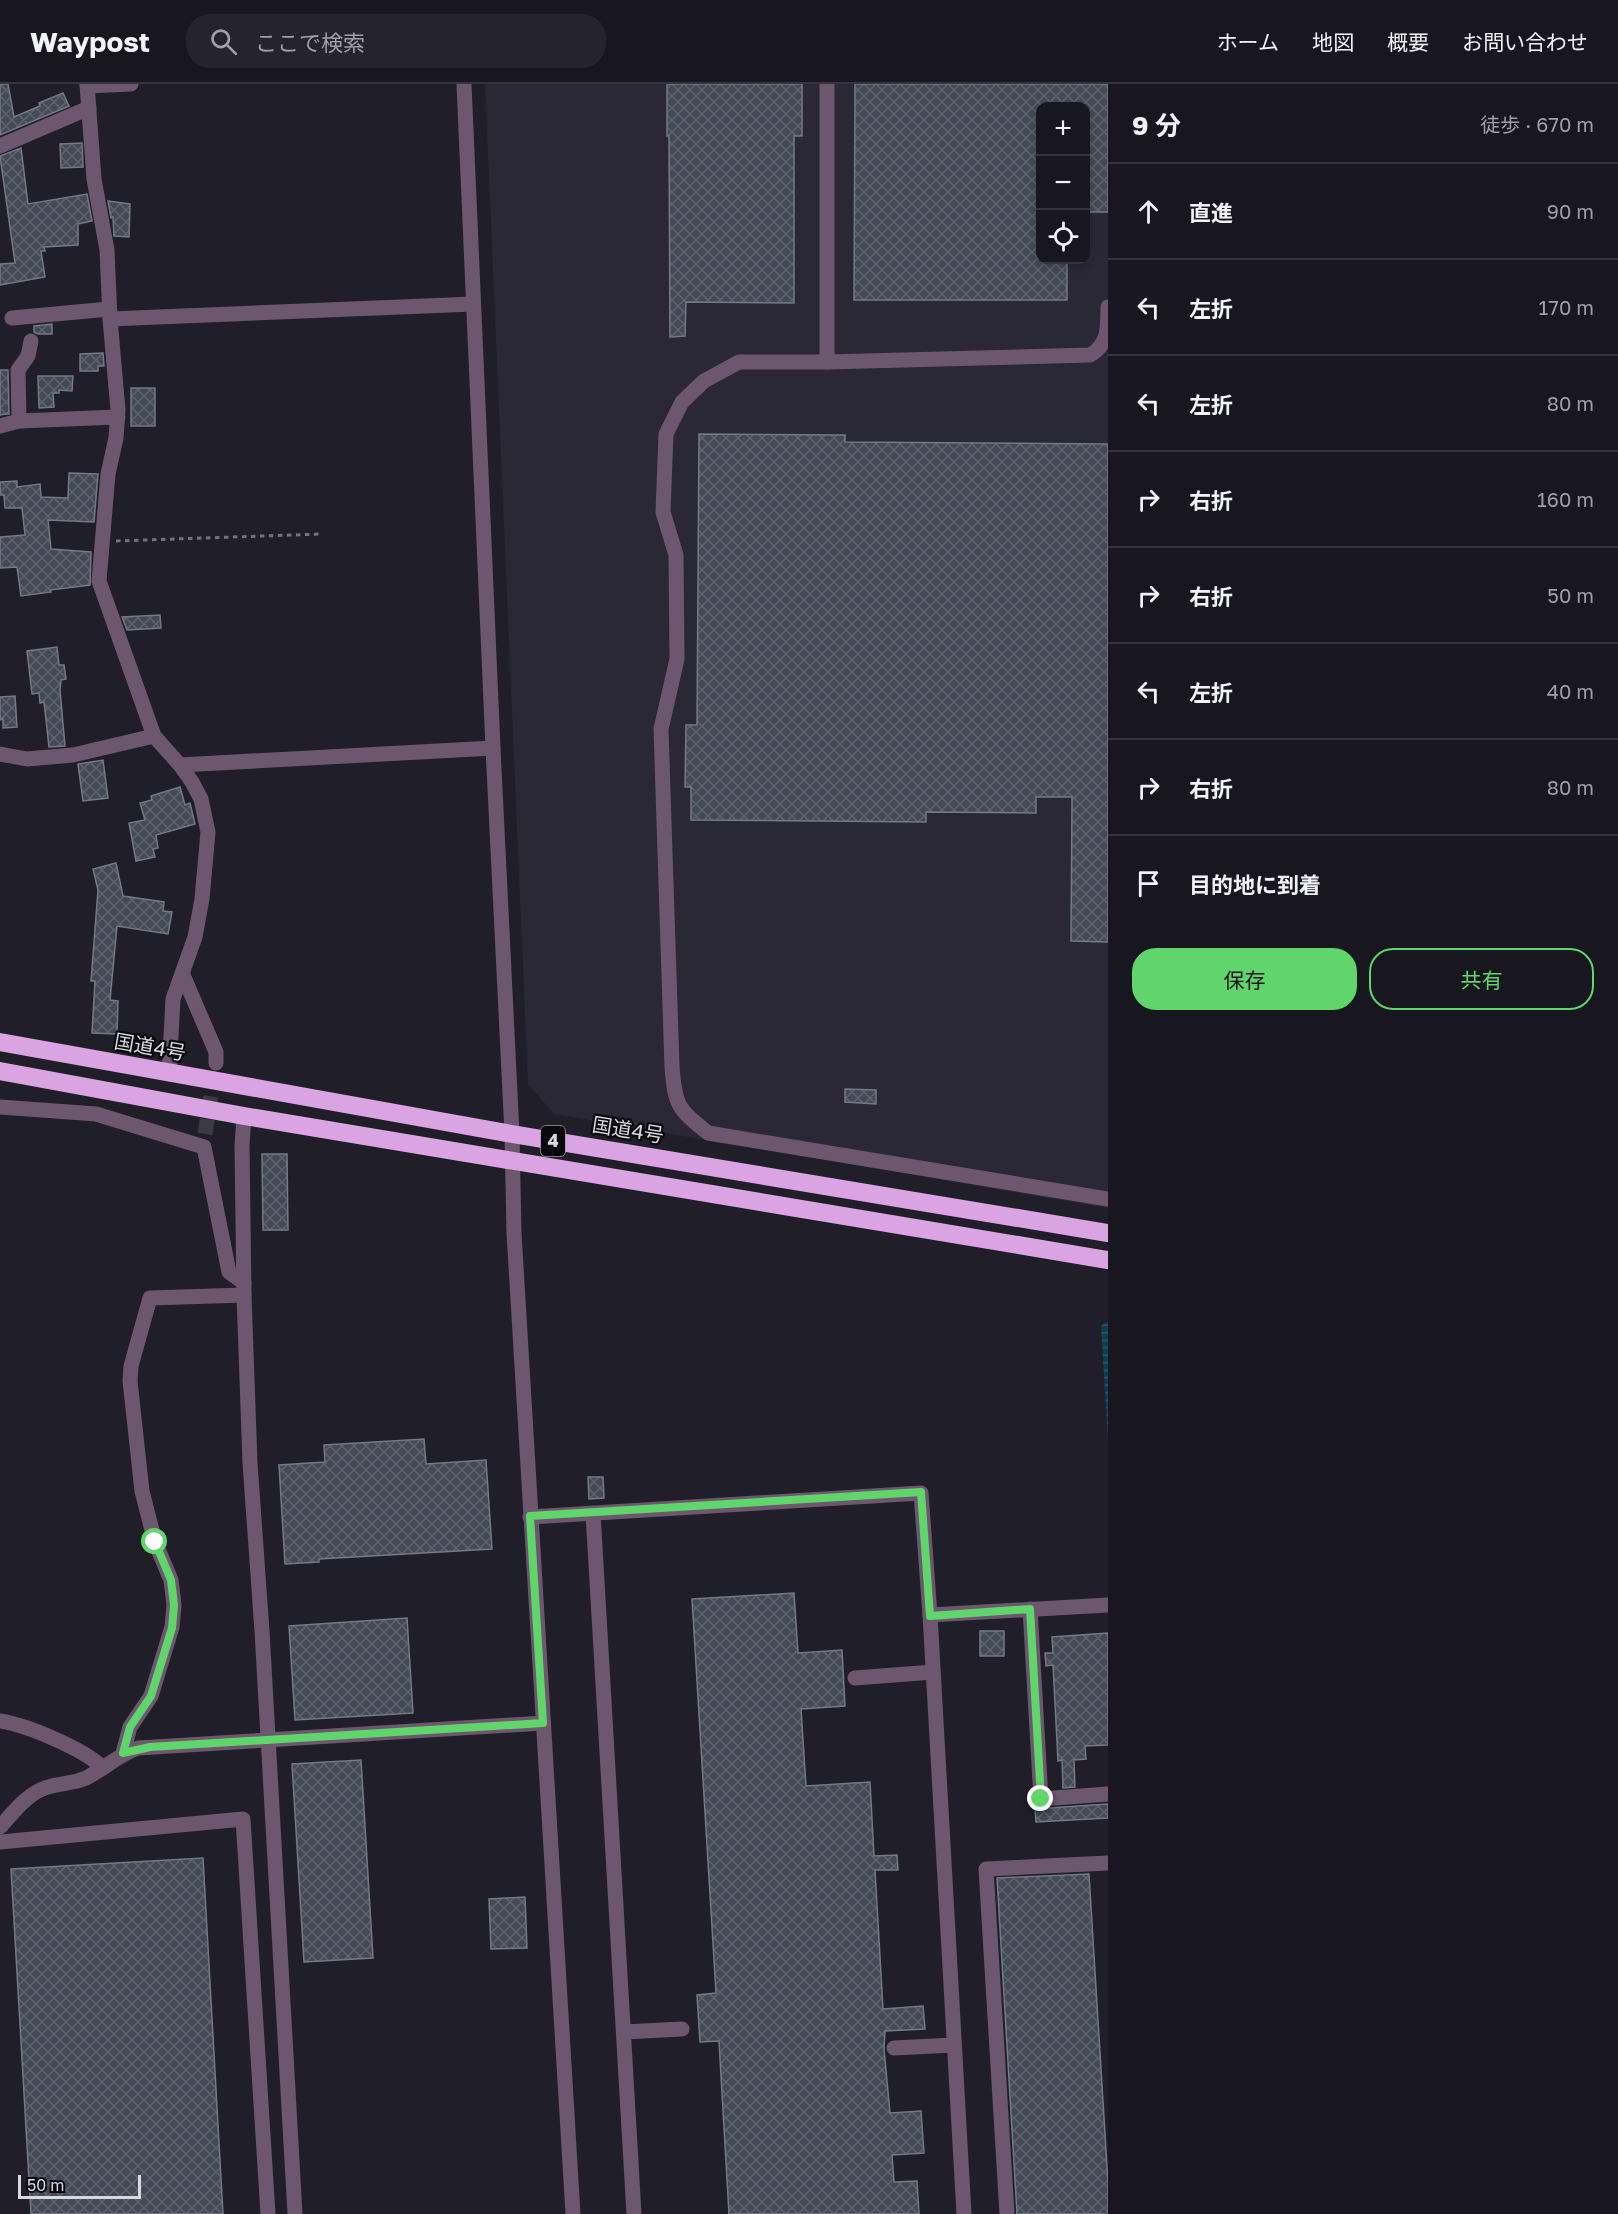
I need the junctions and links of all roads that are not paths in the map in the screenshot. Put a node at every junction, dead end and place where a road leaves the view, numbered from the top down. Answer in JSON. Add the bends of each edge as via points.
{"nodes":[{"id":1,"x":131,"y":84,"type":"edge"},
{"id":2,"x":464,"y":84,"type":"edge"},
{"id":3,"x":827,"y":84,"type":"edge"},
{"id":4,"x":87,"y":85,"type":"edge"},
{"id":5,"x":89,"y":108,"type":"junction"},
{"id":6,"x":0,"y":146,"type":"edge"},
{"id":7,"x":473,"y":304,"type":"junction"},
{"id":8,"x":1108,"y":307,"type":"edge"},
{"id":9,"x":110,"y":314,"type":"junction"},
{"id":10,"x":12,"y":318,"type":"dead end"},
{"id":11,"x":31,"y":341,"type":"dead end"},
{"id":12,"x":827,"y":362,"type":"junction"},
{"id":13,"x":118,"y":417,"type":"junction"},
{"id":14,"x":19,"y":421,"type":"junction"},
{"id":15,"x":0,"y":426,"type":"edge"},
{"id":16,"x":154,"y":736,"type":"junction"},
{"id":17,"x":492,"y":748,"type":"junction"},
{"id":18,"x":0,"y":754,"type":"edge"},
{"id":19,"x":180,"y":765,"type":"junction"},
{"id":20,"x":183,"y":975,"type":"junction"},
{"id":21,"x":0,"y":1042,"type":"edge"},
{"id":22,"x":216,"y":1063,"type":"tunnel mouth"},
{"id":23,"x":0,"y":1071,"type":"edge"},
{"id":24,"x":169,"y":1074,"type":"junction"},
{"id":25,"x":0,"y":1107,"type":"edge"},
{"id":26,"x":244,"y":1116,"type":"junction"},
{"id":27,"x":512,"y":1134,"type":"junction"},
{"id":28,"x":512,"y":1160,"type":"junction"},
{"id":29,"x":1108,"y":1199,"type":"edge"},
{"id":30,"x":1108,"y":1233,"type":"edge"},
{"id":31,"x":1108,"y":1260,"type":"edge"},
{"id":32,"x":244,"y":1289,"type":"junction"},
{"id":33,"x":593,"y":1513,"type":"junction"},
{"id":34,"x":530,"y":1516,"type":"junction"},
{"id":35,"x":1108,"y":1605,"type":"edge"},
{"id":36,"x":1030,"y":1609,"type":"junction"},
{"id":37,"x":930,"y":1616,"type":"junction"},
{"id":38,"x":933,"y":1672,"type":"junction"},
{"id":39,"x":855,"y":1678,"type":"dead end"},
{"id":40,"x":0,"y":1721,"type":"edge"},
{"id":41,"x":543,"y":1723,"type":"junction"},
{"id":42,"x":267,"y":1740,"type":"junction"},
{"id":43,"x":123,"y":1753,"type":"junction"},
{"id":44,"x":103,"y":1768,"type":"junction"},
{"id":45,"x":1108,"y":1794,"type":"edge"},
{"id":46,"x":0,"y":1827,"type":"edge"},
{"id":47,"x":0,"y":1842,"type":"edge"},
{"id":48,"x":1108,"y":1863,"type":"edge"},
{"id":49,"x":682,"y":2029,"type":"dead end"},
{"id":50,"x":624,"y":2032,"type":"junction"},
{"id":51,"x":954,"y":2045,"type":"junction"},
{"id":52,"x":894,"y":2048,"type":"dead end"},
{"id":53,"x":268,"y":2214,"type":"edge"},
{"id":54,"x":295,"y":2214,"type":"edge"},
{"id":55,"x":573,"y":2214,"type":"edge"},
{"id":56,"x":634,"y":2214,"type":"edge"},
{"id":57,"x":964,"y":2214,"type":"edge"},
{"id":58,"x":1007,"y":2214,"type":"edge"}],
"edges":[{"from":1,"to":4,"type":"street"},
{"from":2,"to":7,"type":"street"},
{"from":3,"to":12,"type":"street"},
{"from":4,"to":5,"type":"street"},
{"from":5,"to":6,"type":"street"},
{"from":5,"to":9,"type":"street","via":[[94,178],[108,250]]},
{"from":7,"to":9,"type":"street"},
{"from":7,"to":17,"type":"street"},
{"from":8,"to":12,"type":"street","via":[[1108,341],[1101,351],[1090,355]]},
{"from":9,"to":10,"type":"street"},
{"from":9,"to":13,"type":"street"},
{"from":11,"to":14,"type":"street","via":[[28,356],[18,370]]},
{"from":12,"to":29,"type":"street","via":[[739,362],[692,392],[682,402],[666,434],[663,512],[676,555],[677,659],[661,729],[675,1096],[684,1113],[708,1133]]},
{"from":13,"to":14,"type":"street"},
{"from":13,"to":16,"type":"street","via":[[108,474],[99,581]]},
{"from":14,"to":15,"type":"street"},
{"from":16,"to":18,"type":"street","via":[[73,755],[27,759]]},
{"from":16,"to":19,"type":"street"},
{"from":17,"to":19,"type":"street"},
{"from":17,"to":27,"type":"street"},
{"from":19,"to":20,"type":"street","via":[[201,799],[208,832],[202,899]]},
{"from":20,"to":22,"type":"street","via":[[216,1052]]},
{"from":20,"to":24,"type":"street","via":[[173,999]]},
{"from":21,"to":24,"type":"highway","name":"国道4号","number":"4"},
{"from":23,"to":26,"type":"highway","number":"4"},
{"from":24,"to":27,"type":"highway","name":"国道4号","number":"4"},
{"from":25,"to":32,"type":"street","via":[[96,1114],[204,1141],[229,1272]]},
{"from":26,"to":28,"type":"highway","number":"4"},
{"from":26,"to":32,"type":"street"},
{"from":27,"to":28,"type":"street"},
{"from":27,"to":30,"type":"highway","name":"国道4号","number":"4"},
{"from":28,"to":31,"type":"highway","number":"4"},
{"from":28,"to":34,"type":"street"},
{"from":32,"to":42,"type":"street"},
{"from":32,"to":43,"type":"street","via":[[150,1298],[133,1358],[130,1381],[142,1491],[155,1542],[171,1580],[174,1605],[172,1628],[151,1696],[130,1727]]},
{"from":33,"to":34,"type":"street"},
{"from":33,"to":37,"type":"street","via":[[921,1492]]},
{"from":33,"to":50,"type":"street"},
{"from":34,"to":41,"type":"street"},
{"from":35,"to":36,"type":"street"},
{"from":36,"to":37,"type":"street"},
{"from":36,"to":45,"type":"street","via":[[1041,1799]]},
{"from":37,"to":38,"type":"street"},
{"from":38,"to":39,"type":"street"},
{"from":38,"to":51,"type":"street"},
{"from":40,"to":44,"type":"street","via":[[47,1737],[94,1759]]},
{"from":41,"to":42,"type":"street"},
{"from":41,"to":55,"type":"street"},
{"from":42,"to":43,"type":"street","via":[[144,1748]]},
{"from":42,"to":54,"type":"street"},
{"from":43,"to":44,"type":"street"},
{"from":44,"to":46,"type":"street","via":[[83,1779],[36,1792]]},
{"from":47,"to":53,"type":"street","via":[[243,1820]]},
{"from":48,"to":58,"type":"street","via":[[986,1869]]},
{"from":49,"to":50,"type":"street"},
{"from":50,"to":56,"type":"street"},
{"from":51,"to":52,"type":"street"},
{"from":51,"to":57,"type":"street"}]}
